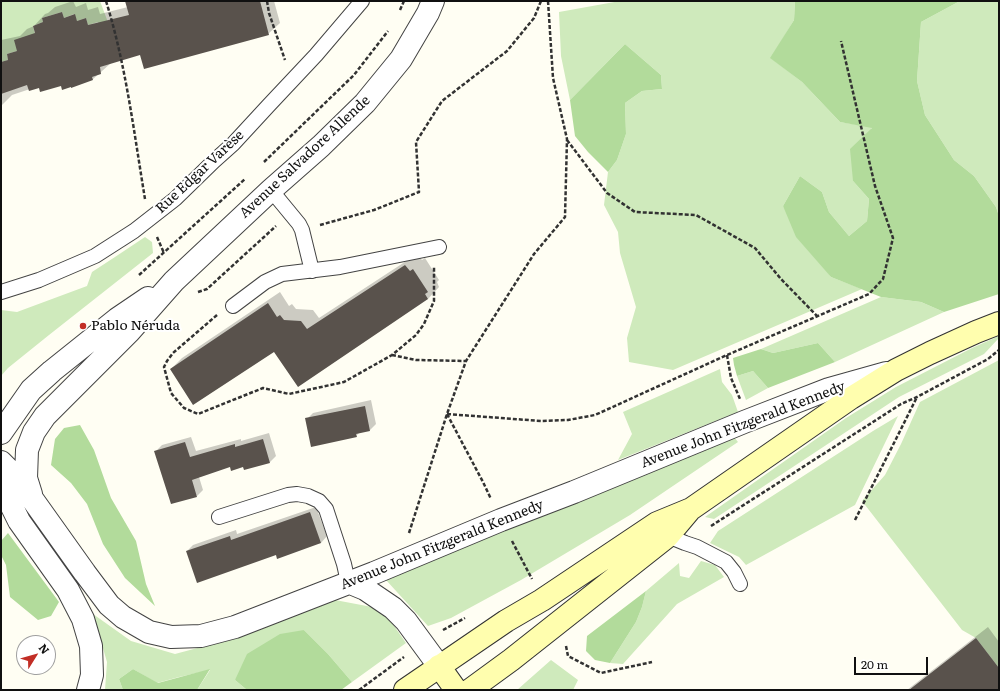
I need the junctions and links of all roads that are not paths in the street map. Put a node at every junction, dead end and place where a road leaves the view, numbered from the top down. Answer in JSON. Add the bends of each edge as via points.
{"nodes":[{"id":1,"x":362,"y":1,"type":"edge"},
{"id":2,"x":433,"y":1,"type":"edge"},
{"id":3,"x":271,"y":190,"type":"junction"},
{"id":4,"x":435,"y":248,"type":"road end"},
{"id":5,"x":312,"y":271,"type":"junction"},
{"id":6,"x":174,"y":281,"type":"junction"},
{"id":7,"x":1,"y":292,"type":"edge"},
{"id":8,"x":233,"y":306,"type":"road end"},
{"id":9,"x":999,"y":323,"type":"edge"},
{"id":10,"x":896,"y":370,"type":"junction"},
{"id":11,"x":1,"y":433,"type":"edge"},
{"id":12,"x":1,"y":462,"type":"edge"},
{"id":13,"x":1,"y":485,"type":"edge"},
{"id":14,"x":34,"y":500,"type":"junction"},
{"id":15,"x":691,"y":509,"type":"junction"},
{"id":16,"x":219,"y":517,"type":"dead end"},
{"id":17,"x":676,"y":540,"type":"junction"},
{"id":18,"x":348,"y":582,"type":"junction"},
{"id":19,"x":740,"y":584,"type":"dead end"},
{"id":20,"x":439,"y":666,"type":"junction"},
{"id":21,"x":88,"y":690,"type":"edge"},
{"id":22,"x":405,"y":690,"type":"edge"},
{"id":23,"x":456,"y":690,"type":"edge"},
{"id":24,"x":470,"y":690,"type":"edge"}],
"edges":[{"from":1,"to":7,"type":"lane","name":"Rue Edgar Varèse","via":[[316,55],[233,144],[148,221],[95,256],[39,280]]},
{"from":2,"to":3,"type":"street","name":"Avenue Salvadore Allende","via":[[401,59],[365,103]]},
{"from":3,"to":5,"type":"lane","via":[[302,230]]},
{"from":3,"to":6,"type":"street","name":"Avenue Salvadore Allende"},
{"from":4,"to":5,"type":"lane"},
{"from":5,"to":8,"type":"lane","via":[[282,274],[265,282]]},
{"from":6,"to":11,"type":"street","name":"Avenue Salvadore Allende","via":[[117,319],[52,371],[31,390]]},
{"from":6,"to":14,"type":"street","name":"Avenue Salvadore Allende","via":[[129,332],[45,416],[34,432],[27,450],[26,478]]},
{"from":9,"to":10,"type":"main road","name":"Avenue John Fitzgerald Kennedy"},
{"from":10,"to":15,"type":"main road","name":"Avenue John Fitzgerald Kennedy","via":[[845,402]]},
{"from":10,"to":18,"type":"street","name":"Avenue John Fitzgerald Kennedy","via":[[829,389]]},
{"from":12,"to":14,"type":"street"},
{"from":13,"to":21,"type":"street","via":[[19,521],[68,590],[84,619],[91,646],[92,675]]},
{"from":14,"to":18,"type":"street","name":"Avenue John Fitzgerald Kennedy","via":[[109,605],[123,617],[149,632],[171,637],[200,636],[235,627]]},
{"from":15,"to":17,"type":"main road","name":"Avenue John Fitzgerald Kennedy"},
{"from":15,"to":20,"type":"main road","name":"Avenue John Fitzgerald Kennedy","via":[[657,523]]},
{"from":16,"to":18,"type":"lane","via":[[288,495],[308,496],[319,501],[326,509]]},
{"from":17,"to":19,"type":"lane","via":[[697,547],[726,562]]},
{"from":17,"to":24,"type":"main road","name":"Avenue John Fitzgerald Kennedy"},
{"from":18,"to":20,"type":"street","via":[[365,589],[393,608],[406,621]]},
{"from":20,"to":22,"type":"main road","name":"Avenue John Fitzgerald Kennedy"},
{"from":20,"to":23,"type":"main road"}]}
